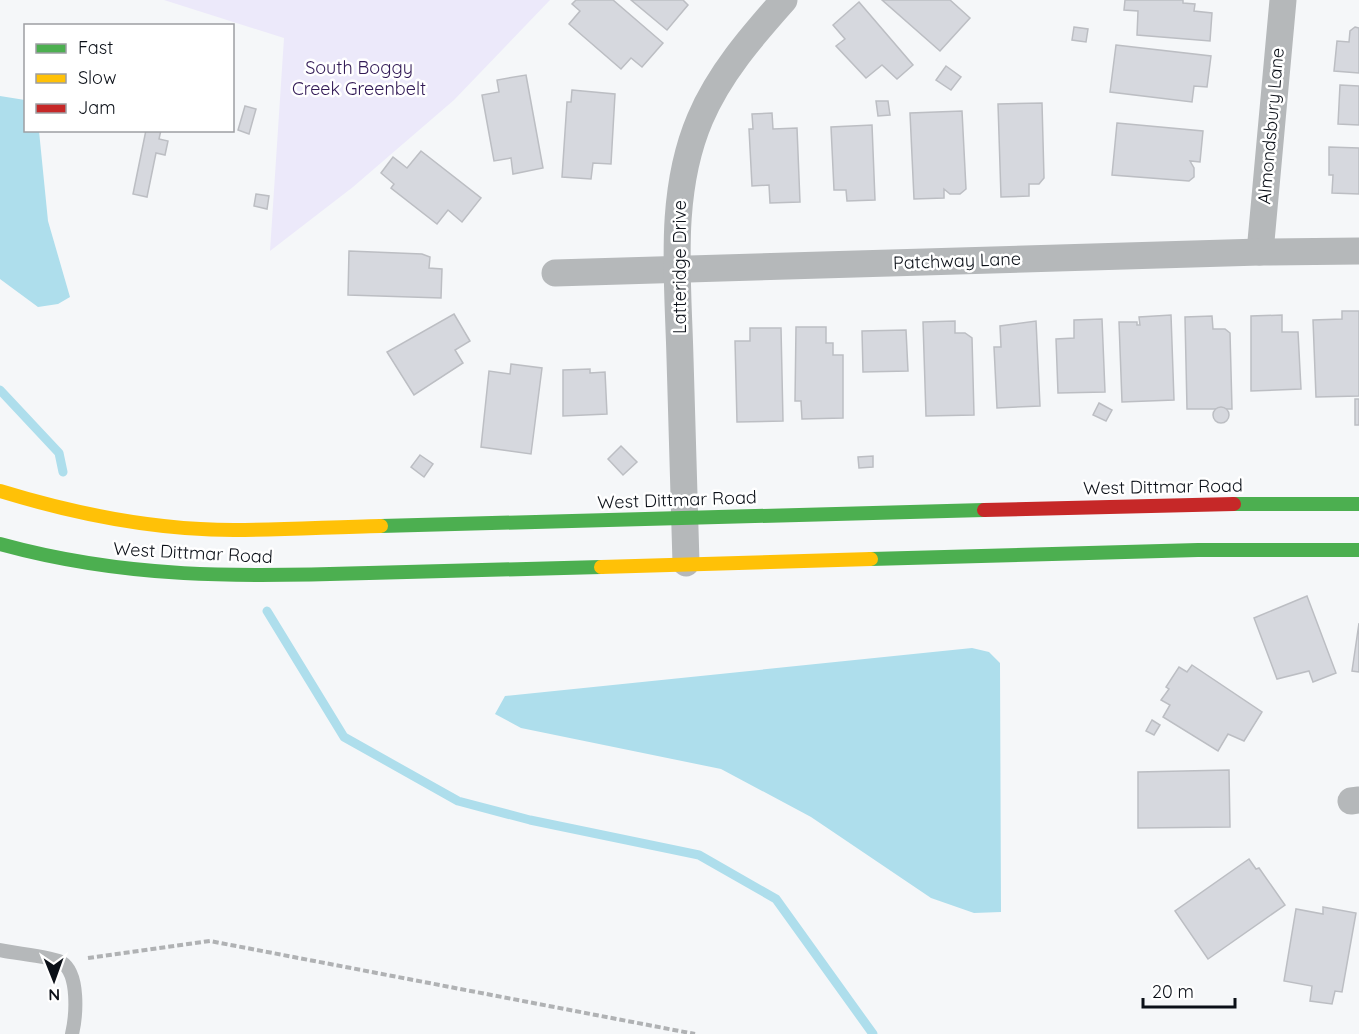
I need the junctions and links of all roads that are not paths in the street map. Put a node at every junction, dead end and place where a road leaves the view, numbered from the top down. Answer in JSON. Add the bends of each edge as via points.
{"nodes":[{"id":1,"x":784,"y":0,"type":"edge"},
{"id":2,"x":1283,"y":0,"type":"edge"},
{"id":3,"x":1260,"y":252,"type":"junction"},
{"id":4,"x":1359,"y":252,"type":"edge"},
{"id":5,"x":678,"y":269,"type":"junction"},
{"id":6,"x":555,"y":273,"type":"dead end"},
{"id":7,"x":0,"y":491,"type":"edge"},
{"id":8,"x":1359,"y":504,"type":"edge"},
{"id":9,"x":684,"y":517,"type":"junction"},
{"id":10,"x":0,"y":543,"type":"edge"},
{"id":11,"x":1359,"y":550,"type":"edge"},
{"id":12,"x":686,"y":563,"type":"junction"},
{"id":13,"x":0,"y":950,"type":"edge"},
{"id":14,"x":72,"y":1034,"type":"edge"}],
"edges":[{"from":1,"to":5,"type":"street","name":"Latteridge Drive","via":[[745,44],[700,118],[682,176]]},
{"from":2,"to":3,"type":"street","name":"Almondsbury Lane"},
{"from":3,"to":4,"type":"street","name":"Patchway Lane"},
{"from":3,"to":5,"type":"street","name":"Patchway Lane"},
{"from":5,"to":6,"type":"street","name":"Patchway Lane"},
{"from":5,"to":9,"type":"street","name":"Latteridge Drive"},
{"from":7,"to":9,"type":"street","name":"West Dittmar Road","via":[[87,514],[161,526],[233,530]]},
{"from":8,"to":9,"type":"street","name":"West Dittmar Road","via":[[1291,502]]},
{"from":9,"to":12,"type":"street","name":"Latteridge Drive"},
{"from":10,"to":12,"type":"street","name":"West Dittmar Road","via":[[128,571],[235,577]]},
{"from":11,"to":12,"type":"street","name":"West Dittmar Road","via":[[1198,550]]},
{"from":13,"to":14,"type":"lane","via":[[61,962],[71,975],[76,1005]]}]}
